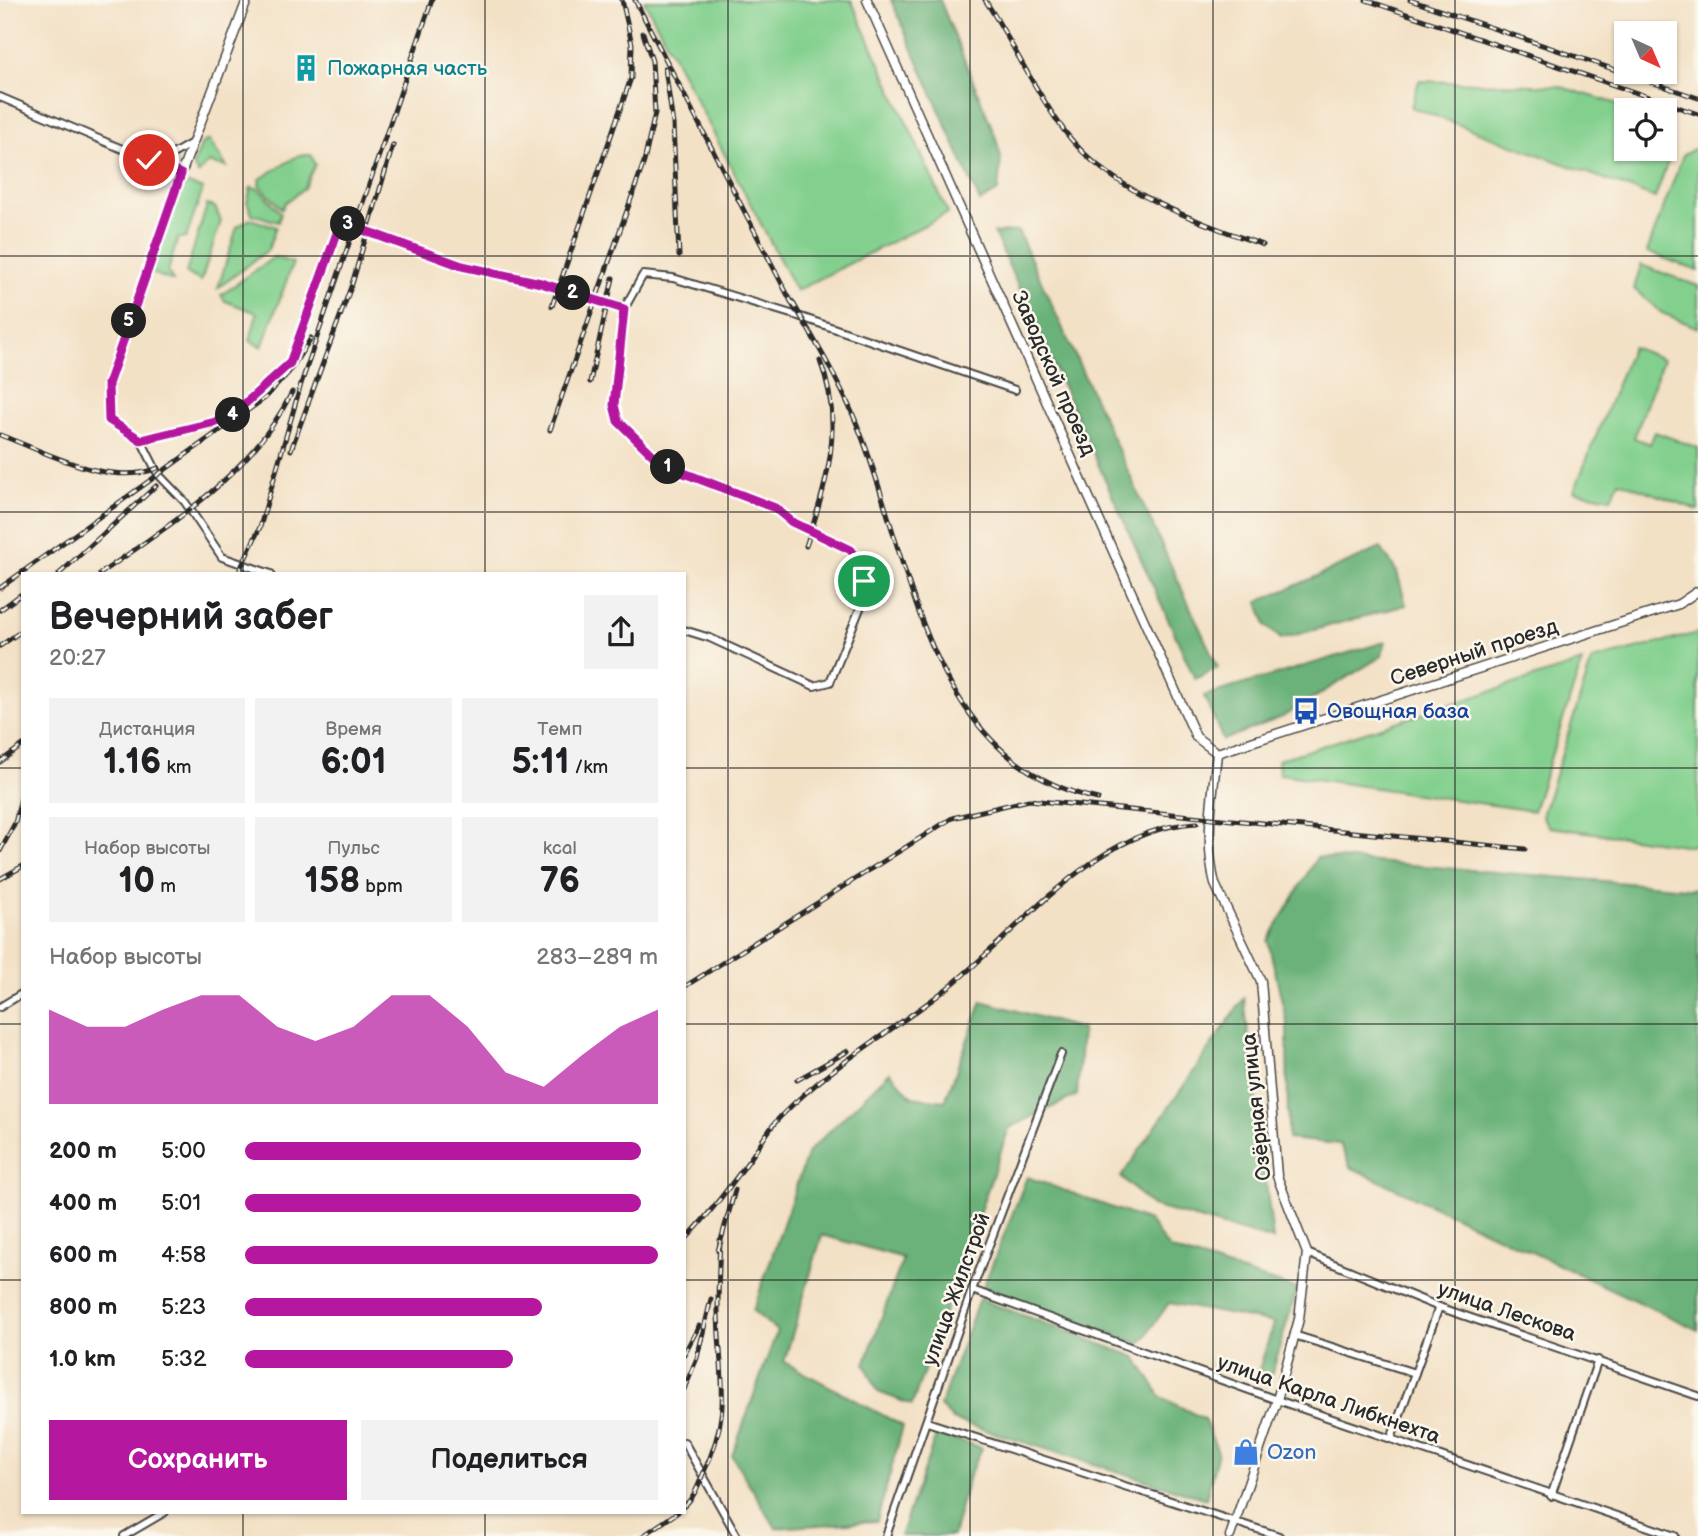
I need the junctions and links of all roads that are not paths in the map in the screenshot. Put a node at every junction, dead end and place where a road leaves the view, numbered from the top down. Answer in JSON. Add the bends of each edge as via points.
{"nodes":[{"id":1,"x":247,"y":0,"type":"edge"},
{"id":2,"x":867,"y":0,"type":"edge"},
{"id":3,"x":0,"y":97,"type":"edge"},
{"id":4,"x":192,"y":144,"type":"junction"},
{"id":5,"x":156,"y":163,"type":"junction"},
{"id":6,"x":181,"y":174,"type":"junction"},
{"id":7,"x":624,"y":309,"type":"junction"},
{"id":8,"x":1015,"y":390,"type":"dead end"},
{"id":9,"x":141,"y":440,"type":"junction"},
{"id":10,"x":265,"y":572,"type":"edge"},
{"id":11,"x":1698,"y":591,"type":"edge"},
{"id":12,"x":686,"y":631,"type":"edge"},
{"id":13,"x":1217,"y":753,"type":"junction"},
{"id":14,"x":21,"y":994,"type":"edge"},
{"id":15,"x":0,"y":1007,"type":"edge"},
{"id":16,"x":1061,"y":1054,"type":"dead end"},
{"id":17,"x":1307,"y":1253,"type":"junction"},
{"id":18,"x":972,"y":1290,"type":"junction"},
{"id":19,"x":1438,"y":1307,"type":"junction"},
{"id":20,"x":1294,"y":1335,"type":"junction"},
{"id":21,"x":1598,"y":1360,"type":"junction"},
{"id":22,"x":1415,"y":1373,"type":"junction"},
{"id":23,"x":1698,"y":1396,"type":"edge"},
{"id":24,"x":1277,"y":1400,"type":"junction"},
{"id":25,"x":927,"y":1422,"type":"junction"},
{"id":26,"x":1391,"y":1439,"type":"junction"},
{"id":27,"x":686,"y":1446,"type":"edge"},
{"id":28,"x":1551,"y":1496,"type":"junction"},
{"id":29,"x":162,"y":1514,"type":"edge"},
{"id":30,"x":1237,"y":1520,"type":"junction"},
{"id":31,"x":124,"y":1536,"type":"edge"},
{"id":32,"x":737,"y":1536,"type":"edge"},
{"id":33,"x":886,"y":1536,"type":"edge"},
{"id":34,"x":1230,"y":1536,"type":"edge"},
{"id":35,"x":1279,"y":1536,"type":"edge"},
{"id":36,"x":1675,"y":1536,"type":"edge"}],
"edges":[{"from":1,"to":4,"type":"street"},
{"from":2,"to":13,"type":"street","name":"Заводской проезд","via":[[1196,737]]},
{"from":3,"to":5,"type":"street"},
{"from":4,"to":5,"type":"street"},
{"from":4,"to":6,"type":"street"},
{"from":5,"to":6,"type":"street"},
{"from":6,"to":9,"type":"street","via":[[108,384],[109,420]]},
{"from":7,"to":8,"type":"street","via":[[643,275],[673,278]]},
{"from":7,"to":9,"type":"street","via":[[541,283],[462,266],[341,222],[290,363],[228,419]]},
{"from":7,"to":12,"type":"street","via":[[614,405],[618,421],[663,465],[775,508],[792,522],[851,550],[864,581],[861,606],[830,682],[814,685]]},
{"from":9,"to":10,"type":"street","via":[[158,474],[185,502],[222,557]]},
{"from":11,"to":13,"type":"street","name":"Северный проезд","via":[[1679,604]]},
{"from":13,"to":17,"type":"street","name":"Озёрная улица","via":[[1210,867],[1261,981],[1277,1176]]},
{"from":14,"to":15,"type":"street"},
{"from":16,"to":18,"type":"street","name":"улица Жилстрой"},
{"from":17,"to":19,"type":"street","name":"улица Лескова"},
{"from":17,"to":20,"type":"street","name":"Озёрная улица"},
{"from":18,"to":24,"type":"street","name":"улица Карла Либкнехта"},
{"from":18,"to":25,"type":"street","name":"улица Жилстрой"},
{"from":19,"to":21,"type":"street","name":"улица Лескова"},
{"from":19,"to":22,"type":"street"},
{"from":20,"to":22,"type":"street"},
{"from":20,"to":24,"type":"street","name":"Озёрная улица"},
{"from":21,"to":23,"type":"street","name":"улица Лескова"},
{"from":21,"to":28,"type":"street"},
{"from":22,"to":26,"type":"street"},
{"from":24,"to":26,"type":"street","name":"улица Карла Либкнехта"},
{"from":24,"to":30,"type":"street","name":"Озёрная улица"},
{"from":25,"to":30,"type":"street"},
{"from":25,"to":33,"type":"street","name":"улица Жилстрой"},
{"from":26,"to":28,"type":"street","name":"улица Карла Либкнехта"},
{"from":27,"to":32,"type":"street"},
{"from":28,"to":36,"type":"street","name":"улица Карла Либкнехта"},
{"from":29,"to":31,"type":"street"},
{"from":30,"to":34,"type":"street","name":"Озёрная улица"},
{"from":30,"to":35,"type":"street"}]}
